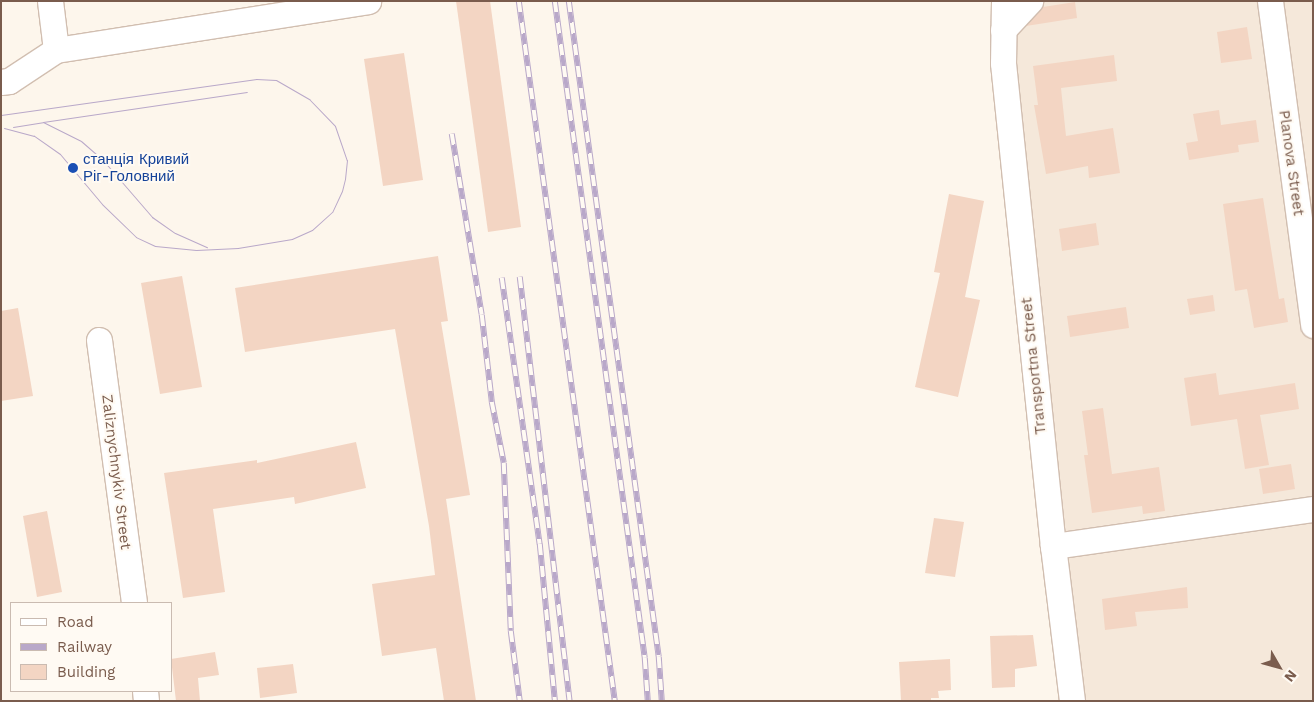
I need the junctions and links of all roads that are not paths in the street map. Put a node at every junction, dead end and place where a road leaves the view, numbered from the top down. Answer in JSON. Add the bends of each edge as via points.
{"nodes":[{"id":1,"x":50,"y":1,"type":"edge"},
{"id":2,"x":368,"y":1,"type":"edge"},
{"id":3,"x":1004,"y":1,"type":"edge"},
{"id":4,"x":1030,"y":1,"type":"edge"},
{"id":5,"x":1270,"y":1,"type":"edge"},
{"id":6,"x":1003,"y":30,"type":"junction"},
{"id":7,"x":56,"y":50,"type":"junction"},
{"id":8,"x":1,"y":82,"type":"edge"},
{"id":9,"x":1313,"y":325,"type":"edge"},
{"id":10,"x":99,"y":340,"type":"dead end"},
{"id":11,"x":1313,"y":509,"type":"edge"},
{"id":12,"x":1053,"y":546,"type":"junction"},
{"id":13,"x":134,"y":602,"type":"edge"},
{"id":14,"x":1072,"y":701,"type":"edge"}],
"edges":[{"from":1,"to":7,"type":"street"},
{"from":2,"to":7,"type":"street"},
{"from":3,"to":6,"type":"street","name":"Transportna Street"},
{"from":4,"to":6,"type":"street"},
{"from":5,"to":9,"type":"street","name":"Planova Street"},
{"from":6,"to":12,"type":"street","name":"Transportna Street","via":[[1003,63]]},
{"from":7,"to":8,"type":"street","via":[[9,81]]},
{"from":10,"to":13,"type":"street","name":"Zaliznychnykiv Street"},
{"from":11,"to":12,"type":"street"},
{"from":12,"to":14,"type":"street","name":"Transportna Street"}]}
